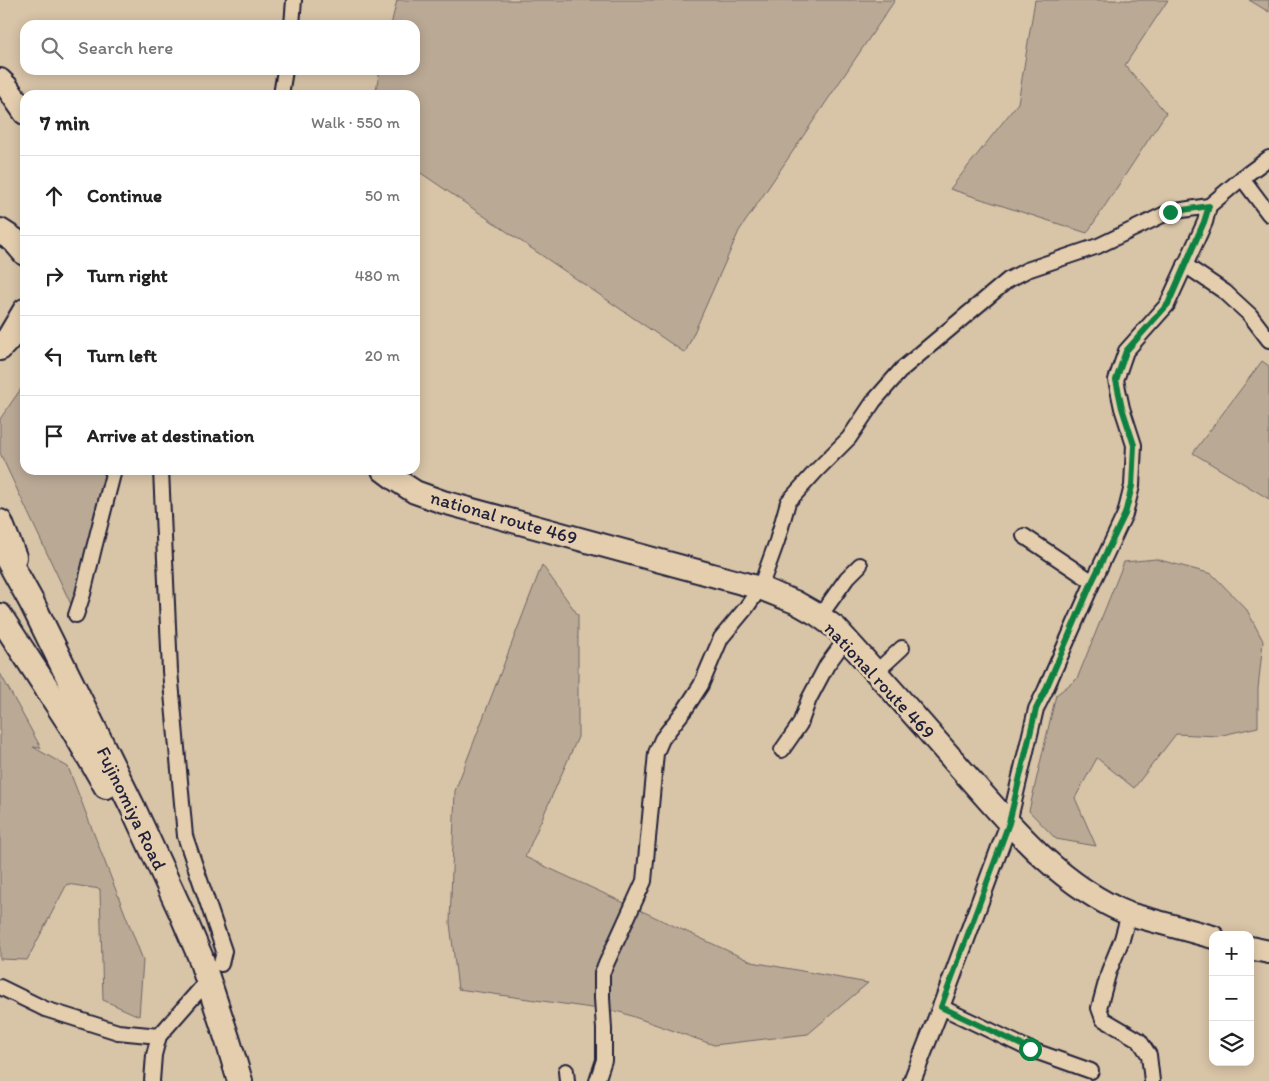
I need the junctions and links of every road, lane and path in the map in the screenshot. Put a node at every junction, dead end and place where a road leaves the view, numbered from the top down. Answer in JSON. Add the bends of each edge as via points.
{"nodes":[{"id":1,"x":294,"y":0,"type":"edge"},
{"id":2,"x":292,"y":20,"type":"edge"},
{"id":3,"x":285,"y":75,"type":"edge"},
{"id":4,"x":0,"y":80,"type":"edge"},
{"id":5,"x":282,"y":90,"type":"edge"},
{"id":6,"x":20,"y":105,"type":"edge"},
{"id":7,"x":1269,"y":158,"type":"edge"},
{"id":8,"x":1242,"y":178,"type":"junction"},
{"id":9,"x":1209,"y":206,"type":"junction"},
{"id":10,"x":1269,"y":214,"type":"edge"},
{"id":11,"x":0,"y":218,"type":"edge"},
{"id":12,"x":20,"y":230,"type":"edge"},
{"id":13,"x":0,"y":231,"type":"edge"},
{"id":14,"x":20,"y":247,"type":"edge"},
{"id":15,"x":1185,"y":265,"type":"junction"},
{"id":16,"x":20,"y":319,"type":"edge"},
{"id":17,"x":20,"y":333,"type":"edge"},
{"id":18,"x":1269,"y":340,"type":"edge"},
{"id":19,"x":0,"y":348,"type":"edge"},
{"id":20,"x":0,"y":358,"type":"edge"},
{"id":21,"x":113,"y":475,"type":"edge"},
{"id":22,"x":161,"y":475,"type":"edge"},
{"id":23,"x":390,"y":475,"type":"edge"},
{"id":24,"x":0,"y":522,"type":"edge"},
{"id":25,"x":1024,"y":536,"type":"dead end"},
{"id":26,"x":0,"y":545,"type":"edge"},
{"id":27,"x":860,"y":565,"type":"dead end"},
{"id":28,"x":1092,"y":582,"type":"junction"},
{"id":29,"x":760,"y":588,"type":"junction"},
{"id":30,"x":32,"y":603,"type":"junction"},
{"id":31,"x":76,"y":615,"type":"dead end"},
{"id":32,"x":0,"y":616,"type":"edge"},
{"id":33,"x":820,"y":616,"type":"junction"},
{"id":34,"x":846,"y":639,"type":"junction"},
{"id":35,"x":902,"y":648,"type":"dead end"},
{"id":36,"x":876,"y":672,"type":"junction"},
{"id":37,"x":782,"y":750,"type":"dead end"},
{"id":38,"x":1009,"y":823,"type":"junction"},
{"id":39,"x":1130,"y":914,"type":"junction"},
{"id":40,"x":1209,"y":936,"type":"edge"},
{"id":41,"x":1254,"y":949,"type":"edge"},
{"id":42,"x":1269,"y":952,"type":"edge"},
{"id":43,"x":211,"y":960,"type":"junction"},
{"id":44,"x":0,"y":987,"type":"edge"},
{"id":45,"x":202,"y":987,"type":"dead end"},
{"id":46,"x":941,"y":1007,"type":"junction"},
{"id":47,"x":159,"y":1036,"type":"junction"},
{"id":48,"x":1091,"y":1071,"type":"dead end"},
{"id":49,"x":152,"y":1081,"type":"edge"},
{"id":50,"x":240,"y":1081,"type":"edge"},
{"id":51,"x":597,"y":1081,"type":"edge"},
{"id":52,"x":912,"y":1081,"type":"edge"},
{"id":53,"x":1152,"y":1081,"type":"edge"}],
"edges":[{"from":1,"to":2,"type":"street"},
{"from":3,"to":5,"type":"street"},
{"from":4,"to":6,"type":"highway"},
{"from":7,"to":8,"type":"street"},
{"from":8,"to":9,"type":"street"},
{"from":8,"to":10,"type":"street"},
{"from":9,"to":15,"type":"street"},
{"from":9,"to":29,"type":"street","via":[[1170,212],[1098,246],[1027,270],[1008,280],[902,369],[874,401],[849,438],[788,502]]},
{"from":11,"to":12,"type":"highway"},
{"from":13,"to":14,"type":"highway"},
{"from":15,"to":18,"type":"street","via":[[1225,292],[1250,315]]},
{"from":15,"to":28,"type":"street","via":[[1168,304],[1126,351],[1116,380],[1134,445],[1132,486],[1125,514]]},
{"from":16,"to":19,"type":"highway"},
{"from":17,"to":20,"type":"highway"},
{"from":21,"to":31,"type":"street"},
{"from":22,"to":43,"type":"street","via":[[170,670],[184,836],[224,951]]},
{"from":23,"to":29,"type":"highway","name":"national route 469","via":[[415,492],[443,502]]},
{"from":24,"to":30,"type":"highway"},
{"from":25,"to":28,"type":"street"},
{"from":26,"to":30,"type":"highway","name":"Fujinomiya Road"},
{"from":27,"to":33,"type":"street"},
{"from":28,"to":38,"type":"street","via":[[1036,709]]},
{"from":29,"to":33,"type":"highway","name":"national route 469"},
{"from":29,"to":51,"type":"street","via":[[721,638],[701,684],[662,738],[656,753],[644,881],[602,973],[604,1060]]},
{"from":30,"to":43,"type":"highway","name":"Fujinomiya Road"},
{"from":32,"to":43,"type":"highway","via":[[72,726],[154,879]]},
{"from":33,"to":34,"type":"highway","name":"national route 469"},
{"from":34,"to":36,"type":"highway","name":"national route 469"},
{"from":34,"to":37,"type":"street","via":[[827,665],[800,724]]},
{"from":35,"to":36,"type":"street"},
{"from":36,"to":38,"type":"highway","name":"national route 469"},
{"from":38,"to":39,"type":"highway","name":"national route 469","via":[[1081,888]]},
{"from":38,"to":46,"type":"street"},
{"from":39,"to":40,"type":"highway","name":"national route 469"},
{"from":39,"to":53,"type":"street","via":[[1099,1008],[1103,1019],[1139,1040],[1149,1055]]},
{"from":41,"to":42,"type":"highway"},
{"from":43,"to":50,"type":"highway","name":"Fujinomiya Road"},
{"from":44,"to":47,"type":"street","via":[[45,1009],[103,1028]]},
{"from":45,"to":47,"type":"street"},
{"from":46,"to":48,"type":"street","via":[[1030,1049]]},
{"from":46,"to":52,"type":"street"},
{"from":47,"to":49,"type":"street"}]}
